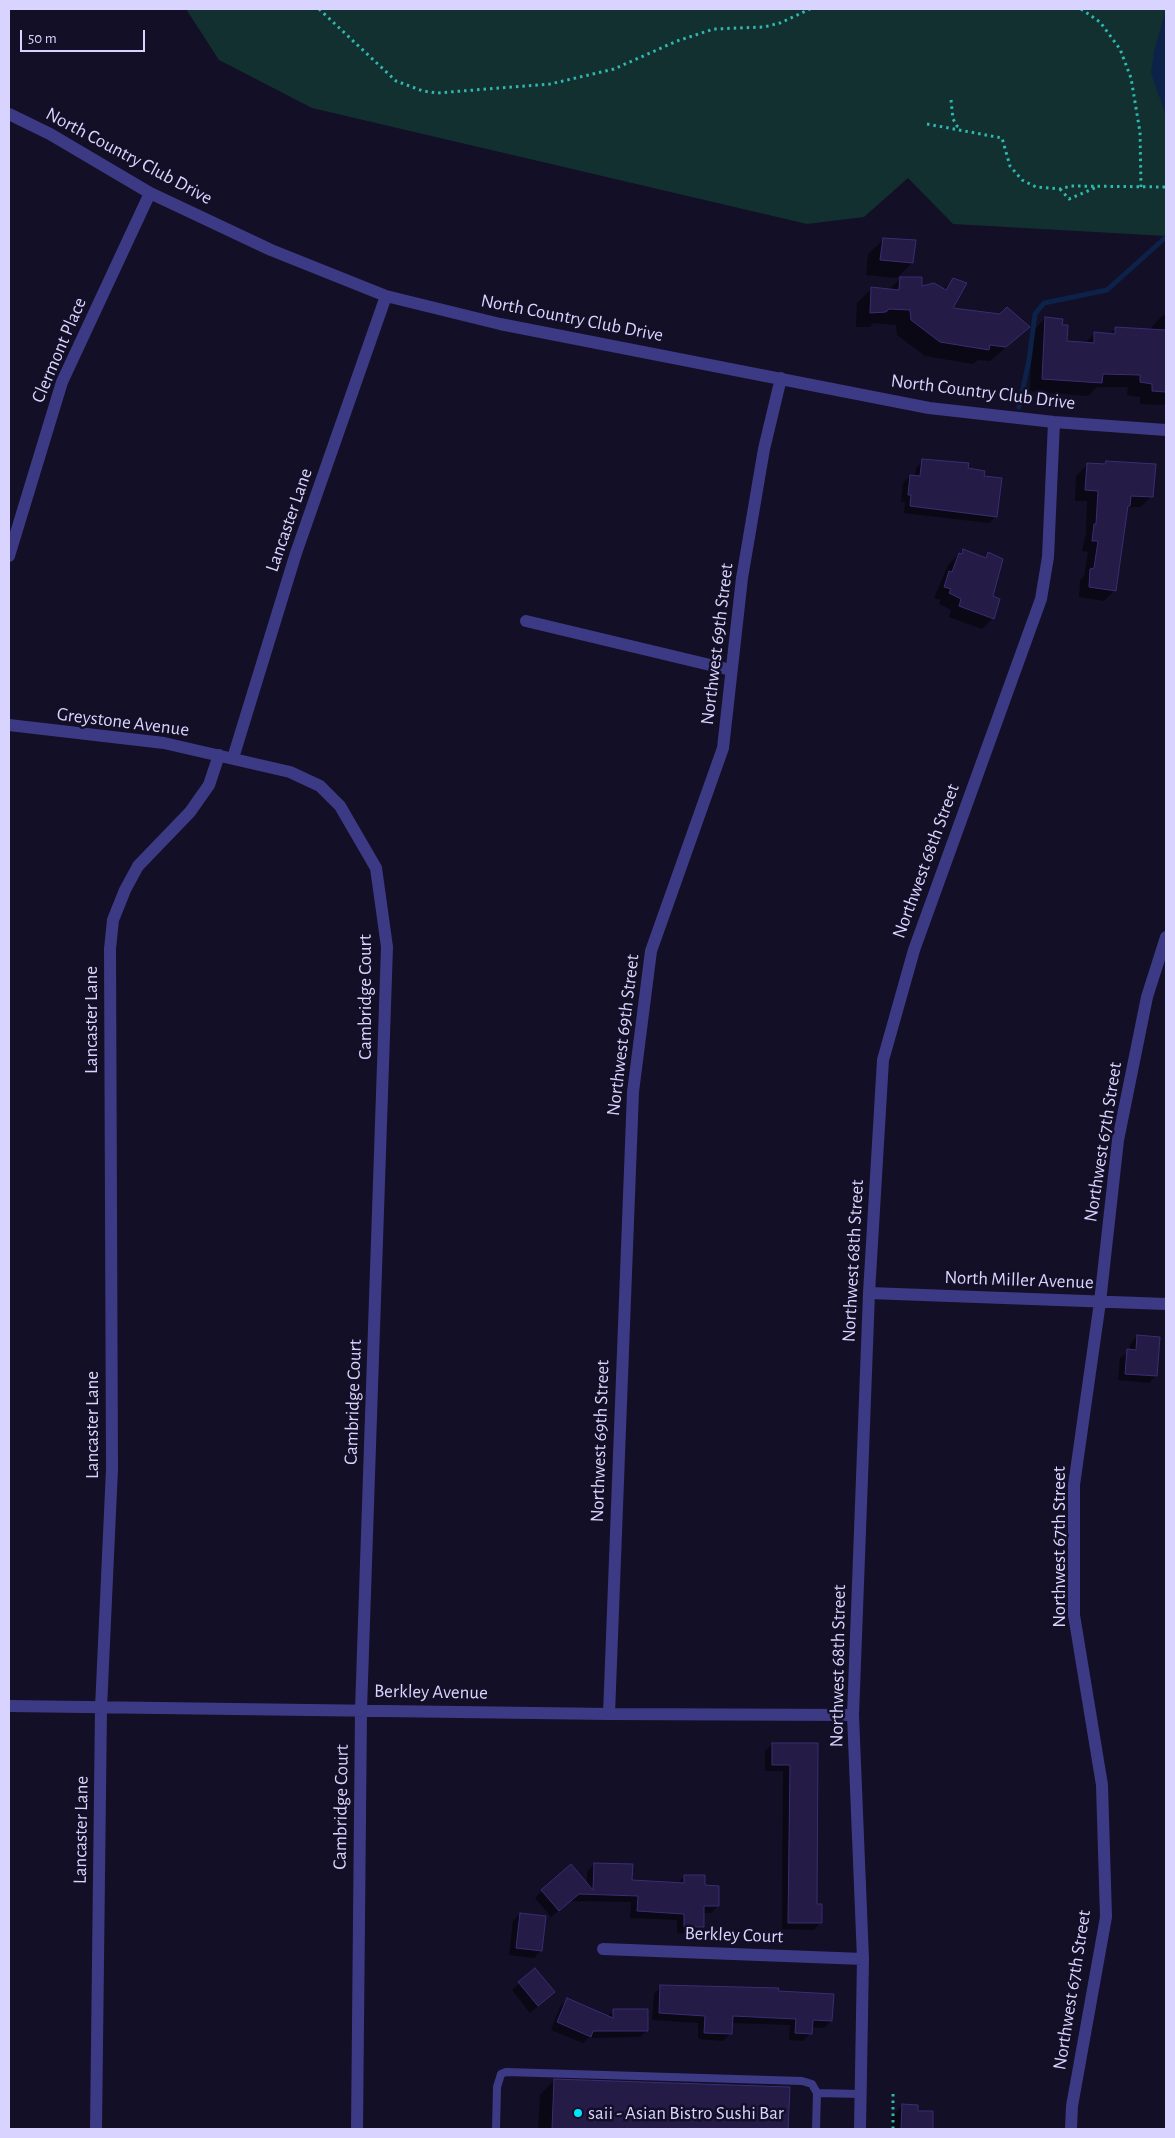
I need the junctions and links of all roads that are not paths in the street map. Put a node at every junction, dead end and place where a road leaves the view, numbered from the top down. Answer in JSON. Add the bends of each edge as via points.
{"nodes":[{"id":1,"x":9,"y":114,"type":"edge"},
{"id":2,"x":150,"y":193,"type":"junction"},
{"id":3,"x":386,"y":296,"type":"junction"},
{"id":4,"x":781,"y":378,"type":"junction"},
{"id":5,"x":1054,"y":422,"type":"junction"},
{"id":6,"x":1166,"y":430,"type":"edge"},
{"id":7,"x":9,"y":556,"type":"edge"},
{"id":8,"x":526,"y":621,"type":"dead end"},
{"id":9,"x":731,"y":670,"type":"junction"},
{"id":10,"x":9,"y":725,"type":"edge"},
{"id":11,"x":219,"y":755,"type":"junction"},
{"id":12,"x":233,"y":758,"type":"junction"},
{"id":13,"x":1166,"y":937,"type":"edge"},
{"id":14,"x":870,"y":1293,"type":"junction"},
{"id":15,"x":1100,"y":1302,"type":"junction"},
{"id":16,"x":1166,"y":1304,"type":"edge"},
{"id":17,"x":9,"y":1706,"type":"edge"},
{"id":18,"x":101,"y":1708,"type":"junction"},
{"id":19,"x":361,"y":1710,"type":"junction"},
{"id":20,"x":608,"y":1714,"type":"junction"},
{"id":21,"x":853,"y":1715,"type":"junction"},
{"id":22,"x":602,"y":1949,"type":"dead end"},
{"id":23,"x":863,"y":1959,"type":"junction"},
{"id":24,"x":817,"y":2093,"type":"junction"},
{"id":25,"x":860,"y":2094,"type":"junction"},
{"id":26,"x":96,"y":2129,"type":"edge"},
{"id":27,"x":357,"y":2129,"type":"edge"},
{"id":28,"x":496,"y":2129,"type":"edge"},
{"id":29,"x":816,"y":2129,"type":"edge"},
{"id":30,"x":860,"y":2129,"type":"edge"},
{"id":31,"x":1071,"y":2129,"type":"edge"}],
"edges":[{"from":1,"to":2,"type":"street","name":"North Country Club Drive","via":[[50,134]]},
{"from":2,"to":3,"type":"street","name":"North Country Club Drive","via":[[271,250]]},
{"from":2,"to":7,"type":"street","name":"Clermont Place","via":[[62,382]]},
{"from":3,"to":4,"type":"street","name":"North Country Club Drive","via":[[500,324]]},
{"from":3,"to":12,"type":"street","name":"Lancaster Lane","via":[[296,553]]},
{"from":4,"to":5,"type":"street","name":"North Country Club Drive","via":[[929,408]]},
{"from":4,"to":9,"type":"street","name":"Northwest 69th Street","via":[[764,449],[742,578]]},
{"from":5,"to":6,"type":"street","name":"North Country Club Drive"},
{"from":5,"to":14,"type":"street","name":"Northwest 68th Street","via":[[1048,557],[1043,592],[914,950],[883,1060]]},
{"from":8,"to":9,"type":"street"},
{"from":9,"to":20,"type":"street","name":"Northwest 69th Street","via":[[723,748],[651,951],[633,1092]]},
{"from":10,"to":11,"type":"street","name":"Greystone Avenue","via":[[164,743]]},
{"from":11,"to":12,"type":"street","name":"Greystone Avenue"},
{"from":11,"to":18,"type":"street","name":"Lancaster Lane","via":[[209,785],[190,812],[138,866],[113,920],[110,949],[112,1469]]},
{"from":12,"to":19,"type":"street","name":"Cambridge Court","via":[[290,772],[320,786],[340,806],[376,868],[380,894],[387,947]]},
{"from":13,"to":15,"type":"street","name":"Northwest 67th Street","via":[[1147,997],[1118,1140]]},
{"from":14,"to":15,"type":"street","name":"North Miller Avenue"},
{"from":14,"to":21,"type":"street","name":"Northwest 68th Street"},
{"from":15,"to":16,"type":"street","name":"North Miller Avenue"},
{"from":15,"to":31,"type":"street","name":"Northwest 67th Street","via":[[1074,1485],[1074,1615],[1102,1785],[1106,1916],[1072,2106]]},
{"from":17,"to":18,"type":"street","name":"Berkley Avenue"},
{"from":18,"to":19,"type":"street","name":"Berkley Avenue"},
{"from":18,"to":26,"type":"street","name":"Lancaster Lane"},
{"from":19,"to":20,"type":"street","name":"Berkley Avenue"},
{"from":19,"to":27,"type":"street","name":"Cambridge Court"},
{"from":20,"to":21,"type":"street","name":"Berkley Avenue"},
{"from":21,"to":23,"type":"street","name":"Northwest 68th Street"},
{"from":22,"to":23,"type":"street","name":"Berkley Court"},
{"from":23,"to":25,"type":"street","name":"Northwest 68th Street"},
{"from":24,"to":25,"type":"lane"},
{"from":24,"to":28,"type":"lane","via":[[812,2084],[802,2080],[506,2072],[498,2080]]},
{"from":24,"to":29,"type":"lane"},
{"from":25,"to":30,"type":"street","name":"Northwest 68th Street"}]}
